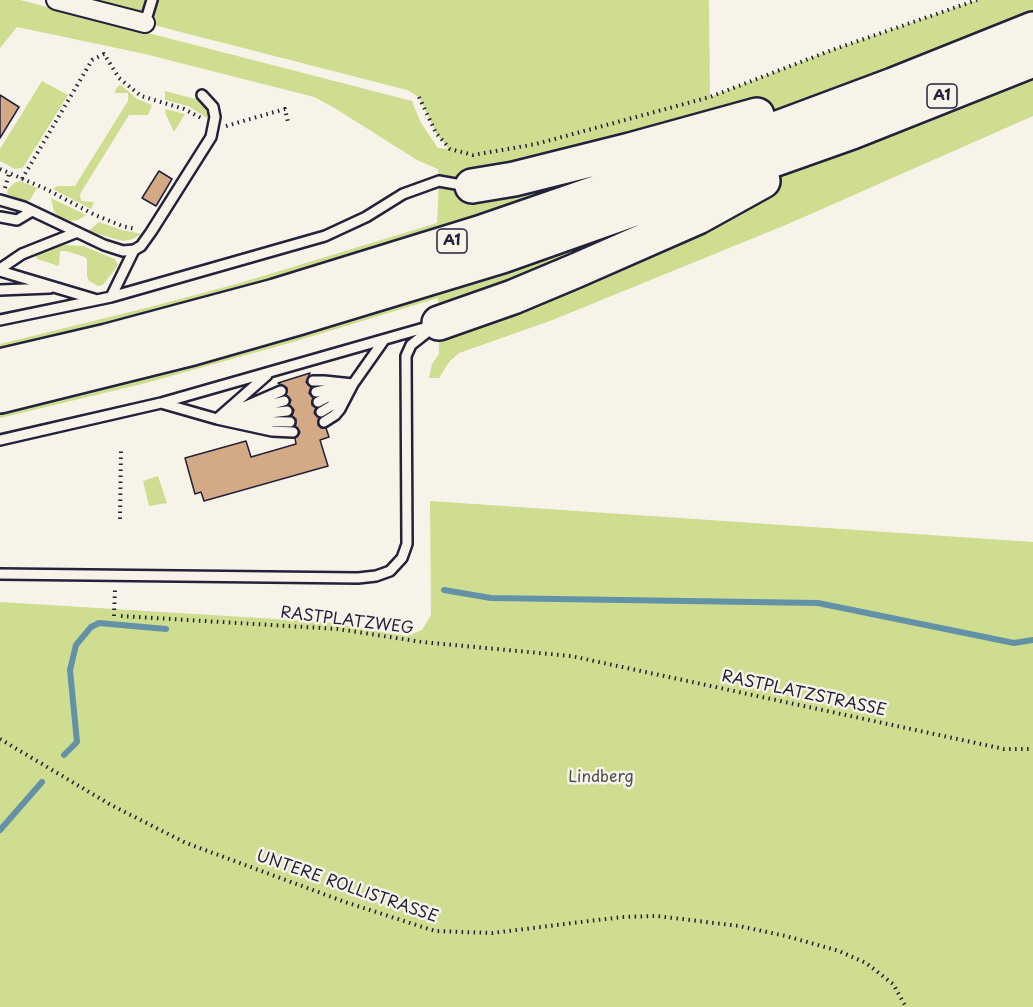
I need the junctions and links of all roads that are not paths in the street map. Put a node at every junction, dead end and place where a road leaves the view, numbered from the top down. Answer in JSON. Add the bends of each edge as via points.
{"nodes":[{"id":1,"x":56,"y":0,"type":"edge"},
{"id":2,"x":152,"y":0,"type":"edge"},
{"id":3,"x":145,"y":23,"type":"joint"},
{"id":4,"x":1033,"y":29,"type":"edge"},
{"id":5,"x":1033,"y":60,"type":"edge"},
{"id":6,"x":893,"y":85,"type":"junction"},
{"id":7,"x":202,"y":95,"type":"dead end"},
{"id":8,"x":852,"y":132,"type":"junction"},
{"id":9,"x":472,"y":186,"type":"joint"},
{"id":10,"x":0,"y":200,"type":"edge"},
{"id":11,"x":32,"y":211,"type":"junction"},
{"id":12,"x":0,"y":217,"type":"edge"},
{"id":13,"x":75,"y":233,"type":"junction"},
{"id":14,"x":134,"y":250,"type":"junction"},
{"id":15,"x":0,"y":270,"type":"edge"},
{"id":16,"x":58,"y":288,"type":"junction"},
{"id":17,"x":0,"y":290,"type":"edge"},
{"id":18,"x":111,"y":297,"type":"junction"},
{"id":19,"x":96,"y":299,"type":"junction"},
{"id":20,"x":0,"y":320,"type":"edge"},
{"id":21,"x":439,"y":323,"type":"junction"},
{"id":22,"x":384,"y":340,"type":"junction"},
{"id":23,"x":0,"y":366,"type":"edge"},
{"id":24,"x":270,"y":373,"type":"junction"},
{"id":25,"x":313,"y":381,"type":"dead end"},
{"id":26,"x":353,"y":384,"type":"junction"},
{"id":27,"x":281,"y":391,"type":"dead end"},
{"id":28,"x":0,"y":396,"type":"edge"},
{"id":29,"x":317,"y":397,"type":"dead end"},
{"id":30,"x":284,"y":401,"type":"dead end"},
{"id":31,"x":161,"y":403,"type":"junction"},
{"id":32,"x":287,"y":411,"type":"dead end"},
{"id":33,"x":323,"y":417,"type":"dead end"},
{"id":34,"x":218,"y":419,"type":"junction"},
{"id":35,"x":291,"y":427,"type":"dead end"},
{"id":36,"x":0,"y":440,"type":"edge"},
{"id":37,"x":0,"y":574,"type":"edge"}],
"edges":[{"from":1,"to":3,"type":"street"},
{"from":2,"to":3,"type":"lane"},
{"from":4,"to":6,"type":"highway","number":"A1"},
{"from":5,"to":8,"type":"highway","number":"A1"},
{"from":6,"to":9,"type":"highway","number":"A1","via":[[820,96],[630,150]]},
{"from":6,"to":23,"type":"highway","number":"A1","via":[[479,233],[275,296]]},
{"from":7,"to":14,"type":"lane","via":[[213,107],[215,126],[208,143],[151,232]]},
{"from":8,"to":21,"type":"highway","number":"A1","via":[[698,217],[544,285]]},
{"from":8,"to":28,"type":"highway","number":"A1","via":[[584,228],[407,286],[193,348]]},
{"from":9,"to":18,"type":"lane","via":[[439,181],[403,194],[325,236]]},
{"from":10,"to":11,"type":"lane"},
{"from":11,"to":12,"type":"lane","via":[[18,220]]},
{"from":11,"to":13,"type":"lane"},
{"from":13,"to":14,"type":"lane","via":[[123,251]]},
{"from":13,"to":15,"type":"lane","via":[[22,254]]},
{"from":14,"to":18,"type":"lane"},
{"from":15,"to":16,"type":"lane"},
{"from":16,"to":17,"type":"lane"},
{"from":16,"to":19,"type":"lane"},
{"from":18,"to":19,"type":"lane"},
{"from":19,"to":20,"type":"lane"},
{"from":21,"to":22,"type":"lane"},
{"from":21,"to":37,"type":"lane","via":[[417,340],[406,356],[408,537],[405,552],[395,567],[376,576],[358,578]]},
{"from":22,"to":24,"type":"lane"},
{"from":22,"to":26,"type":"lane"},
{"from":24,"to":31,"type":"lane"},
{"from":24,"to":34,"type":"lane"},
{"from":25,"to":26,"type":"lane"},
{"from":26,"to":29,"type":"lane"},
{"from":26,"to":33,"type":"lane","via":[[335,416]]},
{"from":27,"to":34,"type":"lane"},
{"from":30,"to":34,"type":"lane"},
{"from":31,"to":34,"type":"lane"},
{"from":31,"to":36,"type":"lane"},
{"from":32,"to":34,"type":"lane"},
{"from":34,"to":35,"type":"lane"}]}
